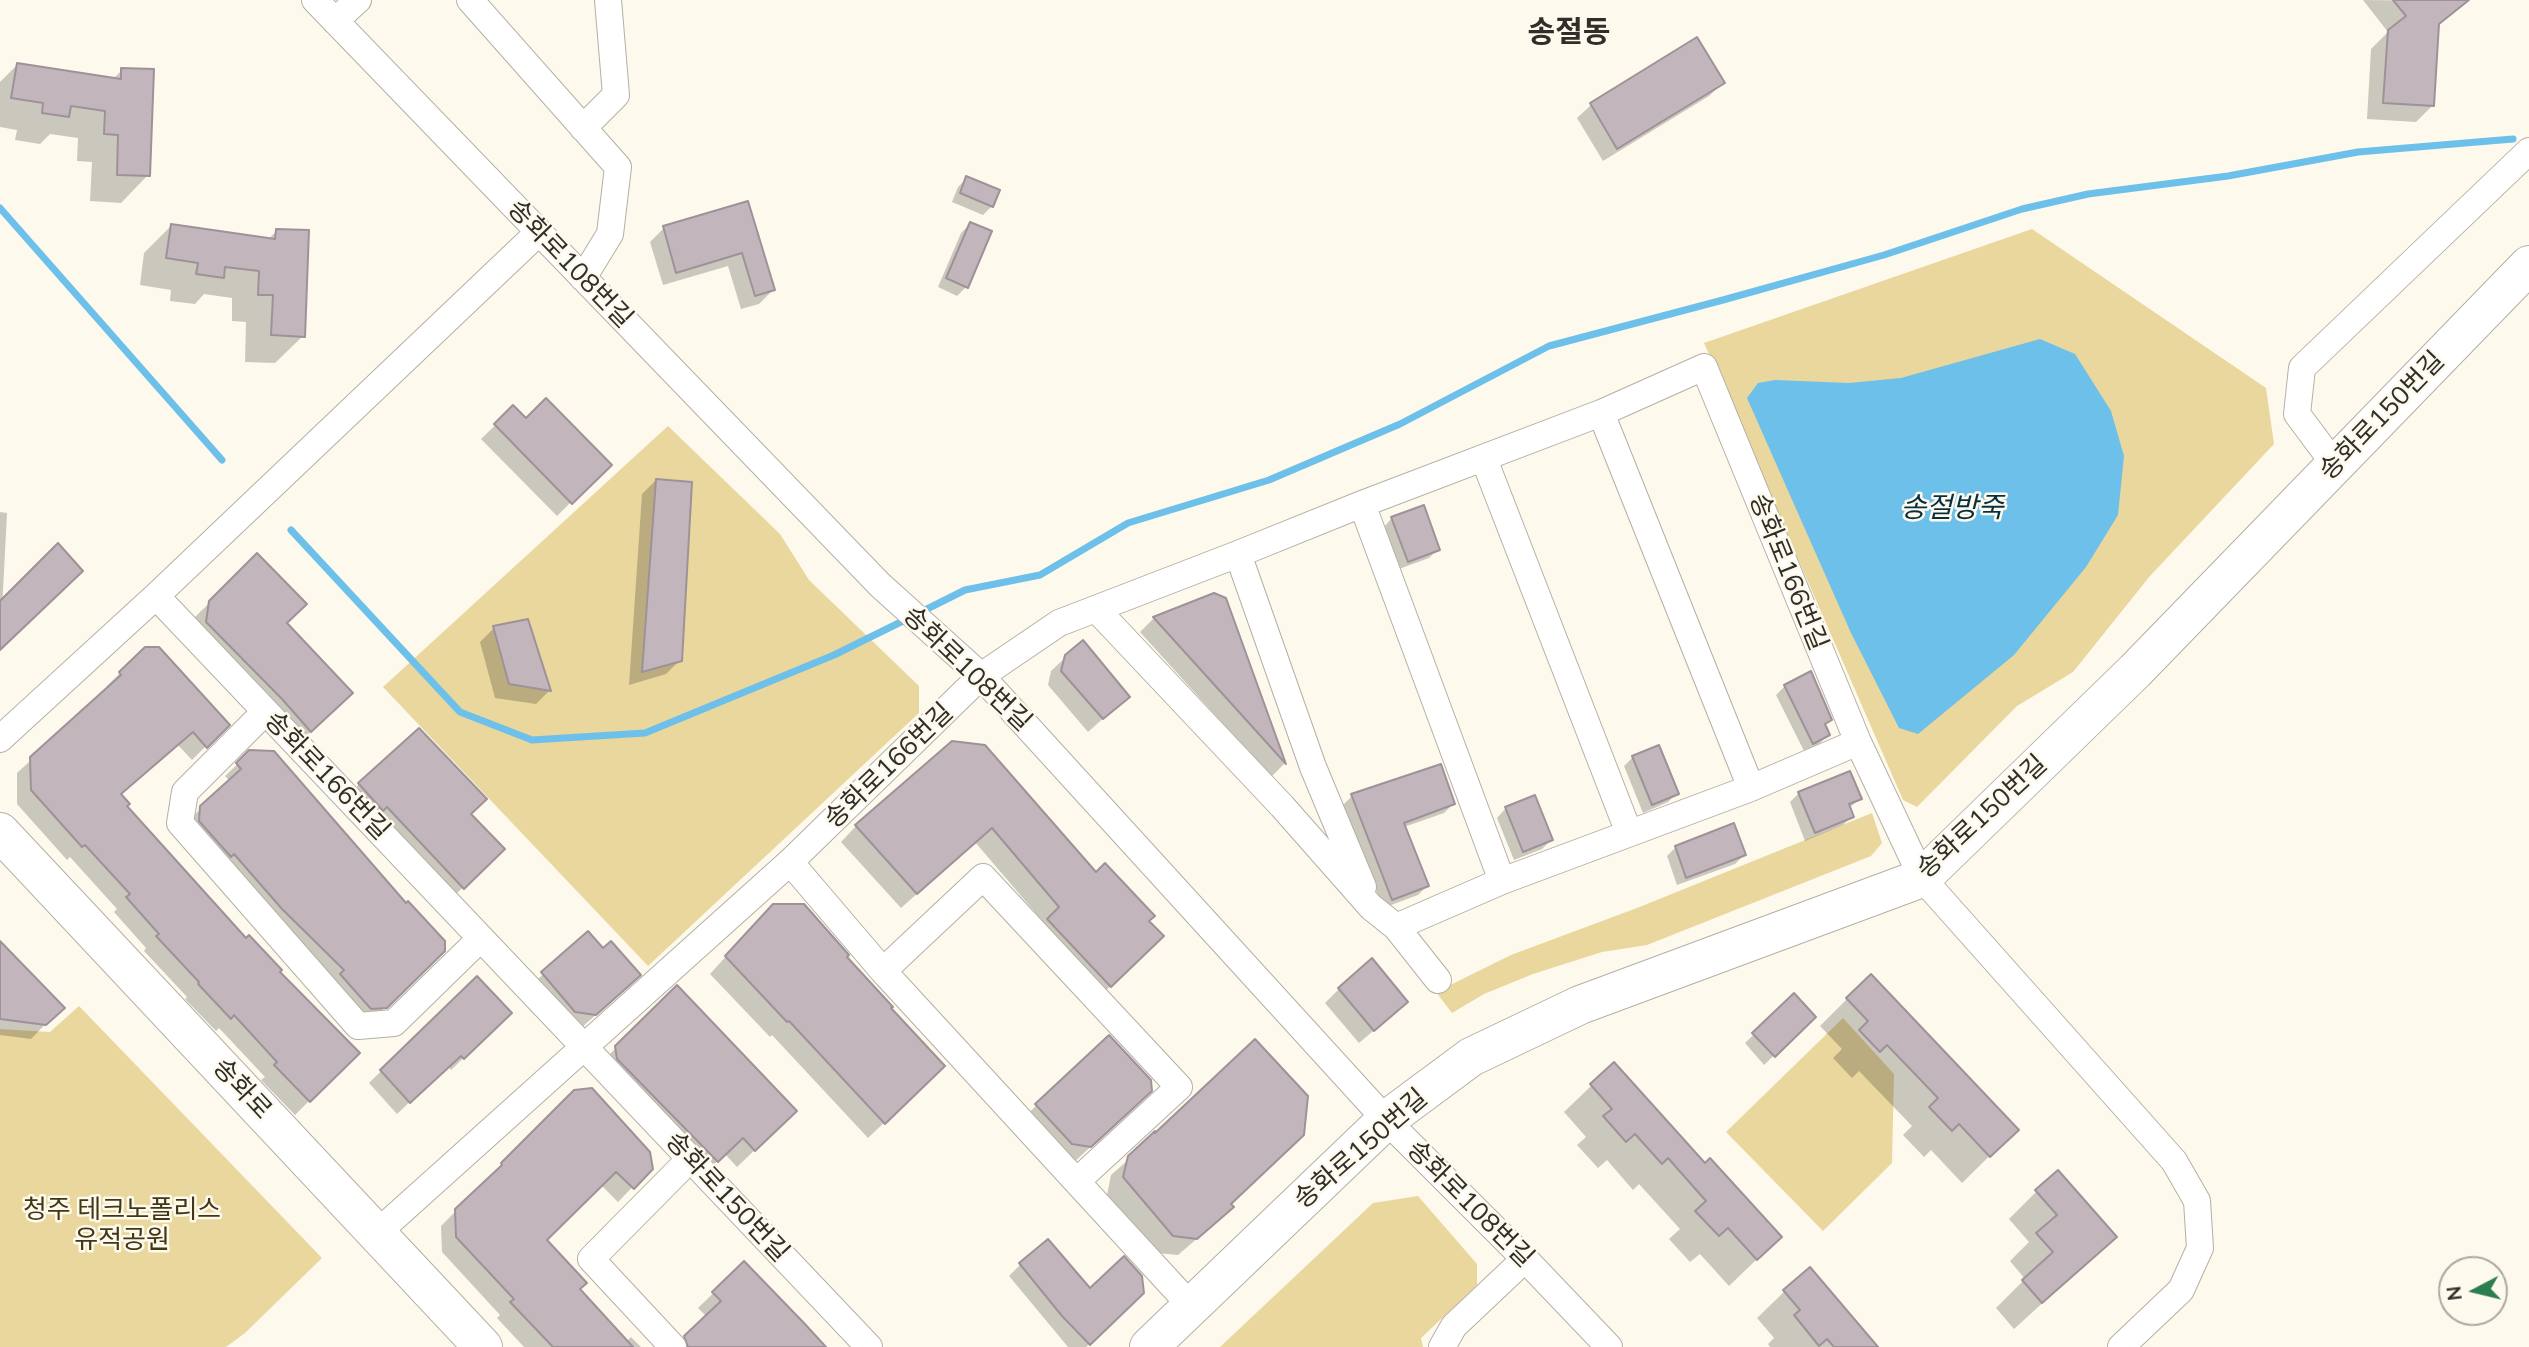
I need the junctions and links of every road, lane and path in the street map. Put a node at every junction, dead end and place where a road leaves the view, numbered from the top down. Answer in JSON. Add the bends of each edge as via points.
{"nodes":[{"id":1,"x":315,"y":0,"type":"edge"},
{"id":2,"x":358,"y":0,"type":"edge"},
{"id":3,"x":470,"y":0,"type":"edge"},
{"id":4,"x":608,"y":0,"type":"edge"},
{"id":5,"x":335,"y":21,"type":"junction"},
{"id":6,"x":583,"y":128,"type":"junction"},
{"id":7,"x":2529,"y":152,"type":"edge"},
{"id":8,"x":539,"y":232,"type":"junction"},
{"id":9,"x":2529,"y":265,"type":"edge"},
{"id":10,"x":583,"y":278,"type":"junction"},
{"id":11,"x":1601,"y":413,"type":"junction"},
{"id":12,"x":1484,"y":459,"type":"junction"},
{"id":13,"x":2335,"y":465,"type":"junction"},
{"id":14,"x":1362,"y":504,"type":"junction"},
{"id":15,"x":1238,"y":554,"type":"junction"},
{"id":16,"x":156,"y":596,"type":"junction"},
{"id":17,"x":1096,"y":609,"type":"junction"},
{"id":18,"x":981,"y":676,"type":"junction"},
{"id":19,"x":265,"y":712,"type":"junction"},
{"id":20,"x":0,"y":739,"type":"edge"},
{"id":21,"x":1858,"y":742,"type":"junction"},
{"id":22,"x":1313,"y":767,"type":"junction"},
{"id":23,"x":1751,"y":788,"type":"junction"},
{"id":24,"x":1282,"y":806,"type":"junction"},
{"id":25,"x":0,"y":832,"type":"edge"},
{"id":26,"x":1629,"y":833,"type":"junction"},
{"id":27,"x":790,"y":862,"type":"junction"},
{"id":28,"x":1922,"y":878,"type":"junction"},
{"id":29,"x":1502,"y":881,"type":"junction"},
{"id":30,"x":1371,"y":908,"type":"junction"},
{"id":31,"x":1396,"y":927,"type":"junction"},
{"id":32,"x":481,"y":938,"type":"junction"},
{"id":33,"x":883,"y":971,"type":"junction"},
{"id":34,"x":1438,"y":980,"type":"dead end"},
{"id":35,"x":585,"y":1048,"type":"junction"},
{"id":36,"x":1386,"y":1120,"type":"junction"},
{"id":37,"x":690,"y":1159,"type":"junction"},
{"id":38,"x":1077,"y":1181,"type":"junction"},
{"id":39,"x":377,"y":1233,"type":"junction"},
{"id":40,"x":1525,"y":1259,"type":"junction"},
{"id":41,"x":1191,"y":1306,"type":"junction"},
{"id":42,"x":483,"y":1347,"type":"edge"},
{"id":43,"x":673,"y":1347,"type":"edge"},
{"id":44,"x":869,"y":1347,"type":"edge"},
{"id":45,"x":1149,"y":1347,"type":"edge"},
{"id":46,"x":1442,"y":1347,"type":"edge"},
{"id":47,"x":1609,"y":1347,"type":"edge"},
{"id":48,"x":2121,"y":1347,"type":"edge"}],
"edges":[{"from":1,"to":5,"type":"street","name":"송화로108번길"},
{"from":2,"to":5,"type":"street"},
{"from":3,"to":6,"type":"street"},
{"from":4,"to":6,"type":"street","via":[[616,95]]},
{"from":5,"to":8,"type":"street","name":"송화로108번길"},
{"from":6,"to":10,"type":"street","via":[[618,167],[610,234]]},
{"from":7,"to":13,"type":"street","via":[[2302,368],[2297,414]]},
{"from":8,"to":10,"type":"street","name":"송화로108번길"},
{"from":8,"to":16,"type":"street"},
{"from":9,"to":13,"type":"street","name":"송화로150번길"},
{"from":10,"to":18,"type":"street","name":"송화로108번길","via":[[880,585]]},
{"from":11,"to":12,"type":"street","name":"송화로166번길"},
{"from":11,"to":21,"type":"street","name":"송화로166번길","via":[[1704,367]]},
{"from":11,"to":23,"type":"street"},
{"from":12,"to":14,"type":"street","name":"송화로166번길"},
{"from":12,"to":26,"type":"street"},
{"from":13,"to":28,"type":"street","name":"송화로150번길","via":[[2135,671]]},
{"from":14,"to":15,"type":"street","name":"송화로166번길"},
{"from":14,"to":29,"type":"street"},
{"from":15,"to":17,"type":"street","name":"송화로166번길"},
{"from":15,"to":22,"type":"street"},
{"from":16,"to":19,"type":"street","name":"송화로166번길"},
{"from":16,"to":20,"type":"street"},
{"from":17,"to":18,"type":"street","name":"송화로166번길","via":[[1059,623]]},
{"from":17,"to":24,"type":"street"},
{"from":18,"to":27,"type":"street","name":"송화로166번길"},
{"from":18,"to":36,"type":"street","name":"송화로108번길"},
{"from":19,"to":32,"type":"street","name":"송화로166번길"},
{"from":19,"to":32,"type":"street","via":[[185,792],[180,823],[358,1026],[394,1023]]},
{"from":21,"to":23,"type":"street"},
{"from":21,"to":28,"type":"street","name":"송화로166번길"},
{"from":22,"to":24,"type":"street","via":[[1309,799],[1300,807]]},
{"from":22,"to":30,"type":"street"},
{"from":23,"to":26,"type":"street"},
{"from":24,"to":30,"type":"street"},
{"from":25,"to":39,"type":"street","name":"송화로"},
{"from":26,"to":29,"type":"street"},
{"from":27,"to":33,"type":"street"},
{"from":27,"to":35,"type":"street","name":"송화로166번길"},
{"from":28,"to":36,"type":"street","name":"송화로150번길","via":[[1580,1005],[1471,1057]]},
{"from":28,"to":48,"type":"street","name":"송화로166번길","via":[[2174,1161],[2197,1201],[2200,1248],[2181,1290]]},
{"from":29,"to":31,"type":"street"},
{"from":30,"to":31,"type":"street"},
{"from":31,"to":34,"type":"street"},
{"from":32,"to":35,"type":"street","name":"송화로166번길"},
{"from":33,"to":38,"type":"street"},
{"from":33,"to":38,"type":"street","via":[[983,877],[1180,1087]]},
{"from":35,"to":37,"type":"street","name":"송화로150번길"},
{"from":35,"to":39,"type":"street","name":"송화로166번길"},
{"from":36,"to":40,"type":"street","name":"송화로108번길"},
{"from":36,"to":41,"type":"street","name":"송화로150번길"},
{"from":37,"to":43,"type":"street","via":[[590,1259]]},
{"from":37,"to":44,"type":"street","name":"송화로150번길"},
{"from":38,"to":41,"type":"street"},
{"from":39,"to":42,"type":"street","name":"송화로"},
{"from":40,"to":46,"type":"street","via":[[1454,1326]]},
{"from":40,"to":47,"type":"street","name":"송화로108번길"},
{"from":41,"to":45,"type":"street","name":"송화로150번길"}]}
